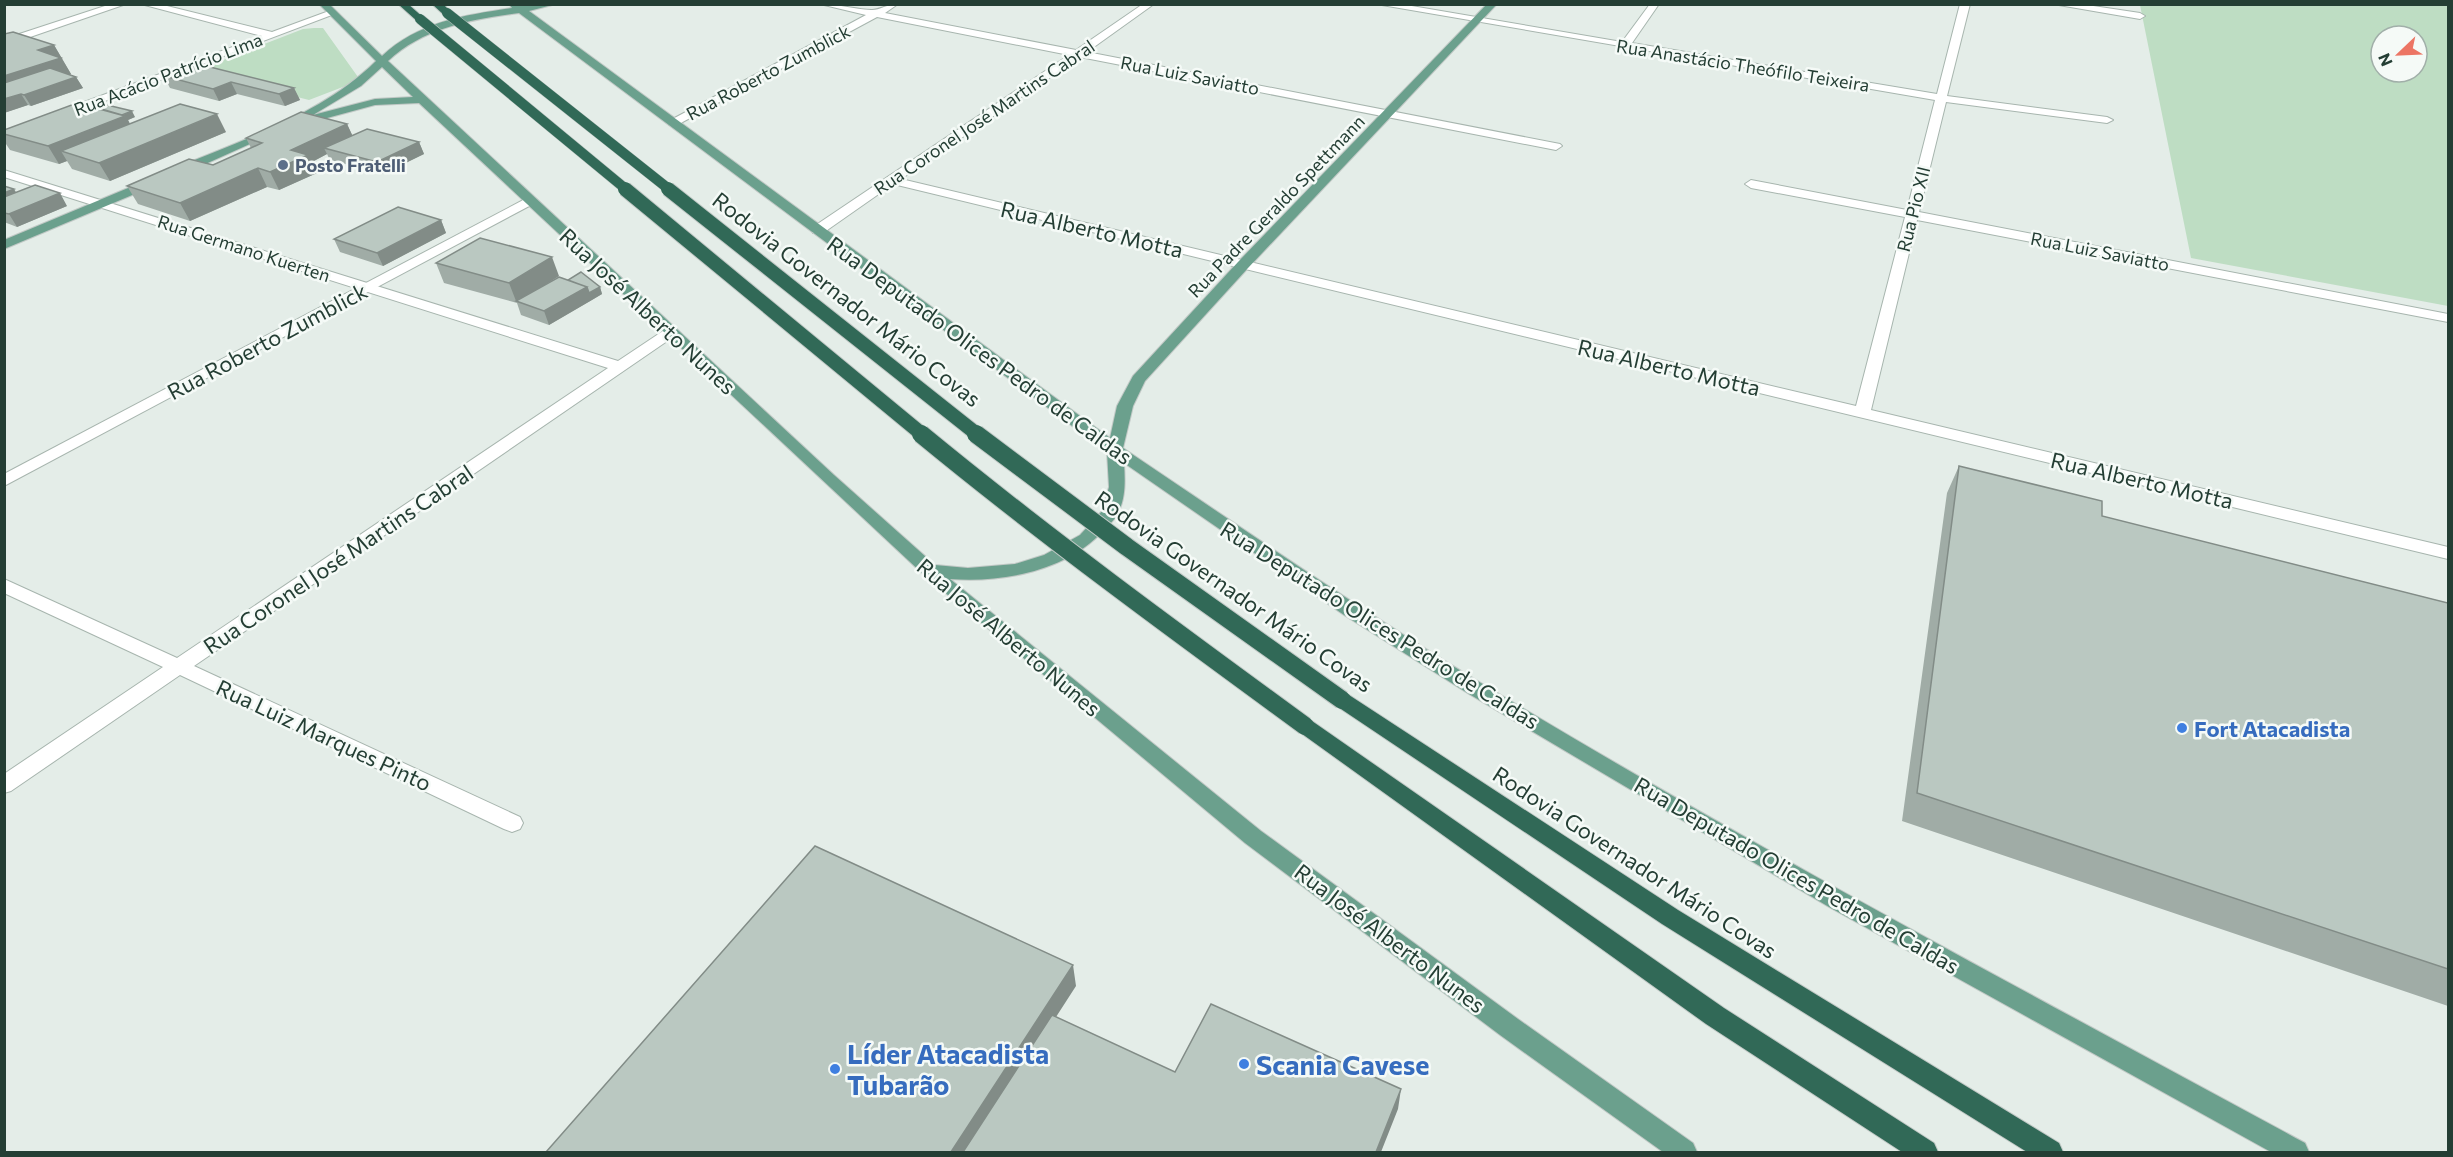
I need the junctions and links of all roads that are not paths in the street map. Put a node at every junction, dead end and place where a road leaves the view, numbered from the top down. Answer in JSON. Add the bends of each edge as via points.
{"nodes":[{"id":1,"x":122,"y":4,"type":"edge"},
{"id":2,"x":145,"y":4,"type":"edge"},
{"id":3,"x":323,"y":4,"type":"edge"},
{"id":4,"x":402,"y":4,"type":"edge"},
{"id":5,"x":552,"y":4,"type":"edge"},
{"id":6,"x":824,"y":4,"type":"edge"},
{"id":7,"x":894,"y":4,"type":"edge"},
{"id":8,"x":1150,"y":4,"type":"edge"},
{"id":9,"x":1380,"y":4,"type":"edge"},
{"id":10,"x":1493,"y":4,"type":"edge"},
{"id":11,"x":1654,"y":4,"type":"edge"},
{"id":12,"x":1965,"y":4,"type":"edge"},
{"id":13,"x":2057,"y":4,"type":"edge"},
{"id":14,"x":517,"y":7,"type":"edge"},
{"id":15,"x":441,"y":9,"type":"edge"},
{"id":16,"x":332,"y":13,"type":"junction"},
{"id":17,"x":875,"y":14,"type":"junction"},
{"id":18,"x":2140,"y":16,"type":"dead end"},
{"id":19,"x":1477,"y":21,"type":"junction"},
{"id":20,"x":272,"y":35,"type":"junction"},
{"id":21,"x":4,"y":43,"type":"edge"},
{"id":22,"x":1624,"y":45,"type":"junction"},
{"id":23,"x":1078,"y":54,"type":"junction"},
{"id":24,"x":383,"y":62,"type":"junction"},
{"id":25,"x":1941,"y":98,"type":"junction"},
{"id":26,"x":422,"y":100,"type":"junction"},
{"id":27,"x":1389,"y":114,"type":"junction"},
{"id":28,"x":49,"y":119,"type":"edge"},
{"id":29,"x":2107,"y":120,"type":"dead end"},
{"id":30,"x":673,"y":123,"type":"junction"},
{"id":31,"x":255,"y":139,"type":"junction"},
{"id":32,"x":1556,"y":146,"type":"dead end"},
{"id":33,"x":4,"y":173,"type":"edge"},
{"id":34,"x":890,"y":180,"type":"junction"},
{"id":35,"x":1751,"y":184,"type":"dead end"},
{"id":36,"x":529,"y":201,"type":"junction"},
{"id":37,"x":102,"y":204,"type":"junction"},
{"id":38,"x":1912,"y":214,"type":"junction"},
{"id":39,"x":818,"y":230,"type":"junction"},
{"id":40,"x":4,"y":245,"type":"edge"},
{"id":41,"x":1243,"y":265,"type":"junction"},
{"id":42,"x":367,"y":287,"type":"junction"},
{"id":43,"x":2448,"y":318,"type":"edge"},
{"id":44,"x":670,"y":332,"type":"junction"},
{"id":45,"x":620,"y":367,"type":"junction"},
{"id":46,"x":1862,"y":413,"type":"junction"},
{"id":47,"x":1115,"y":450,"type":"junction"},
{"id":48,"x":4,"y":481,"type":"edge"},
{"id":49,"x":2448,"y":553,"type":"edge"},
{"id":50,"x":930,"y":571,"type":"junction"},
{"id":51,"x":4,"y":585,"type":"edge"},
{"id":52,"x":179,"y":667,"type":"junction"},
{"id":53,"x":4,"y":785,"type":"edge"},
{"id":54,"x":512,"y":823,"type":"dead end"},
{"id":55,"x":1684,"y":1152,"type":"edge"},
{"id":56,"x":1925,"y":1152,"type":"edge"},
{"id":57,"x":2049,"y":1152,"type":"edge"},
{"id":58,"x":2296,"y":1152,"type":"edge"}],
"edges":[{"from":1,"to":21,"type":"street"},
{"from":2,"to":20,"type":"street"},
{"from":3,"to":16,"type":"main road","name":"Rua José Alberto Nunes"},
{"from":4,"to":56,"type":"highway","bridge":true,"via":[[992,492],[1110,583],[1715,1016]]},
{"from":5,"to":14,"type":"main road"},
{"from":6,"to":17,"type":"street","name":"Rua Luiz Saviatto"},
{"from":7,"to":17,"type":"street","name":"Rua Roberto Zumblick"},
{"from":8,"to":23,"type":"street","name":"Rua Coronel José Martins Cabral"},
{"from":9,"to":19,"type":"street","name":"Rua Anastácio Theófilo Teixeira"},
{"from":10,"to":19,"type":"main road","name":"Rua Padre Geraldo Spettmann"},
{"from":11,"to":22,"type":"street"},
{"from":12,"to":25,"type":"street","name":"Rua Pio XII"},
{"from":13,"to":18,"type":"street"},
{"from":14,"to":24,"type":"main road","via":[[421,32]]},
{"from":14,"to":30,"type":"main road","name":"Rua Deputado Olices Pedro de Caldas"},
{"from":15,"to":57,"type":"highway","name":"Rodovia Governador Mário Covas","bridge":true,"via":[[957,420],[1136,554],[1342,700],[1670,917]]},
{"from":16,"to":20,"type":"street","name":"Rua Acácio Patrício Lima"},
{"from":16,"to":24,"type":"main road","name":"Rua José Alberto Nunes"},
{"from":17,"to":23,"type":"street","name":"Rua Luiz Saviatto"},
{"from":17,"to":30,"type":"street","name":"Rua Roberto Zumblick"},
{"from":19,"to":22,"type":"street","name":"Rua Anastácio Theófilo Teixeira"},
{"from":19,"to":27,"type":"main road","name":"Rua Padre Geraldo Spettmann"},
{"from":20,"to":28,"type":"street","name":"Rua Acácio Patrício Lima"},
{"from":22,"to":25,"type":"street","name":"Rua Anastácio Theófilo Teixeira"},
{"from":23,"to":27,"type":"street","name":"Rua Luiz Saviatto"},
{"from":23,"to":34,"type":"street","name":"Rua Coronel José Martins Cabral"},
{"from":24,"to":26,"type":"main road","name":"Rua José Alberto Nunes"},
{"from":24,"to":31,"type":"main road","via":[[346,92]]},
{"from":25,"to":29,"type":"street","name":"Rua Anastácio Theófilo Teixeira"},
{"from":25,"to":38,"type":"street","name":"Rua Pio XII"},
{"from":26,"to":31,"type":"main road","via":[[347,108]]},
{"from":26,"to":36,"type":"main road","name":"Rua José Alberto Nunes"},
{"from":27,"to":32,"type":"street","name":"Rua Luiz Saviatto"},
{"from":27,"to":41,"type":"main road","name":"Rua Padre Geraldo Spettmann"},
{"from":30,"to":39,"type":"main road","name":"Rua Deputado Olices Pedro de Caldas"},
{"from":31,"to":37,"type":"main road"},
{"from":33,"to":37,"type":"street","name":"Rua Germano Kuerten"},
{"from":34,"to":39,"type":"street","name":"Rua Coronel José Martins Cabral"},
{"from":34,"to":41,"type":"street","name":"Rua Alberto Motta"},
{"from":35,"to":38,"type":"street","name":"Rua Luiz Saviatto"},
{"from":36,"to":42,"type":"street","name":"Rua Roberto Zumblick"},
{"from":36,"to":44,"type":"main road","name":"Rua José Alberto Nunes"},
{"from":37,"to":40,"type":"main road"},
{"from":37,"to":42,"type":"street","name":"Rua Germano Kuerten"},
{"from":38,"to":43,"type":"street","name":"Rua Luiz Saviatto"},
{"from":38,"to":46,"type":"street","name":"Rua Pio XII"},
{"from":39,"to":47,"type":"main road","name":"Rua Deputado Olices Pedro de Caldas"},
{"from":41,"to":46,"type":"street","name":"Rua Alberto Motta"},
{"from":41,"to":47,"type":"main road","name":"Rua Padre Geraldo Spettmann","via":[[1138,379],[1125,406]]},
{"from":42,"to":45,"type":"street","name":"Rua Germano Kuerten"},
{"from":42,"to":48,"type":"street","name":"Rua Roberto Zumblick"},
{"from":44,"to":45,"type":"street","name":"Rua Coronel José Martins Cabral"},
{"from":44,"to":50,"type":"main road","name":"Rua José Alberto Nunes"},
{"from":45,"to":52,"type":"street","name":"Rua Coronel José Martins Cabral"},
{"from":46,"to":49,"type":"street","name":"Rua Alberto Motta"},
{"from":47,"to":50,"type":"main road","name":"Rua Padre Geraldo Spettmann","via":[[1117,487],[1110,513],[1086,539],[1050,559],[1016,570],[968,574]]},
{"from":47,"to":58,"type":"main road","name":"Rua Deputado Olices Pedro de Caldas","via":[[1351,611],[1476,689],[1837,900]]},
{"from":50,"to":55,"type":"main road","name":"Rua José Alberto Nunes","via":[[1252,837]]},
{"from":51,"to":52,"type":"street","name":"Rua Luiz Marques Pinto"},
{"from":52,"to":53,"type":"street","name":"Rua Coronel José Martins Cabral"},
{"from":52,"to":54,"type":"street","name":"Rua Luiz Marques Pinto"}]}
